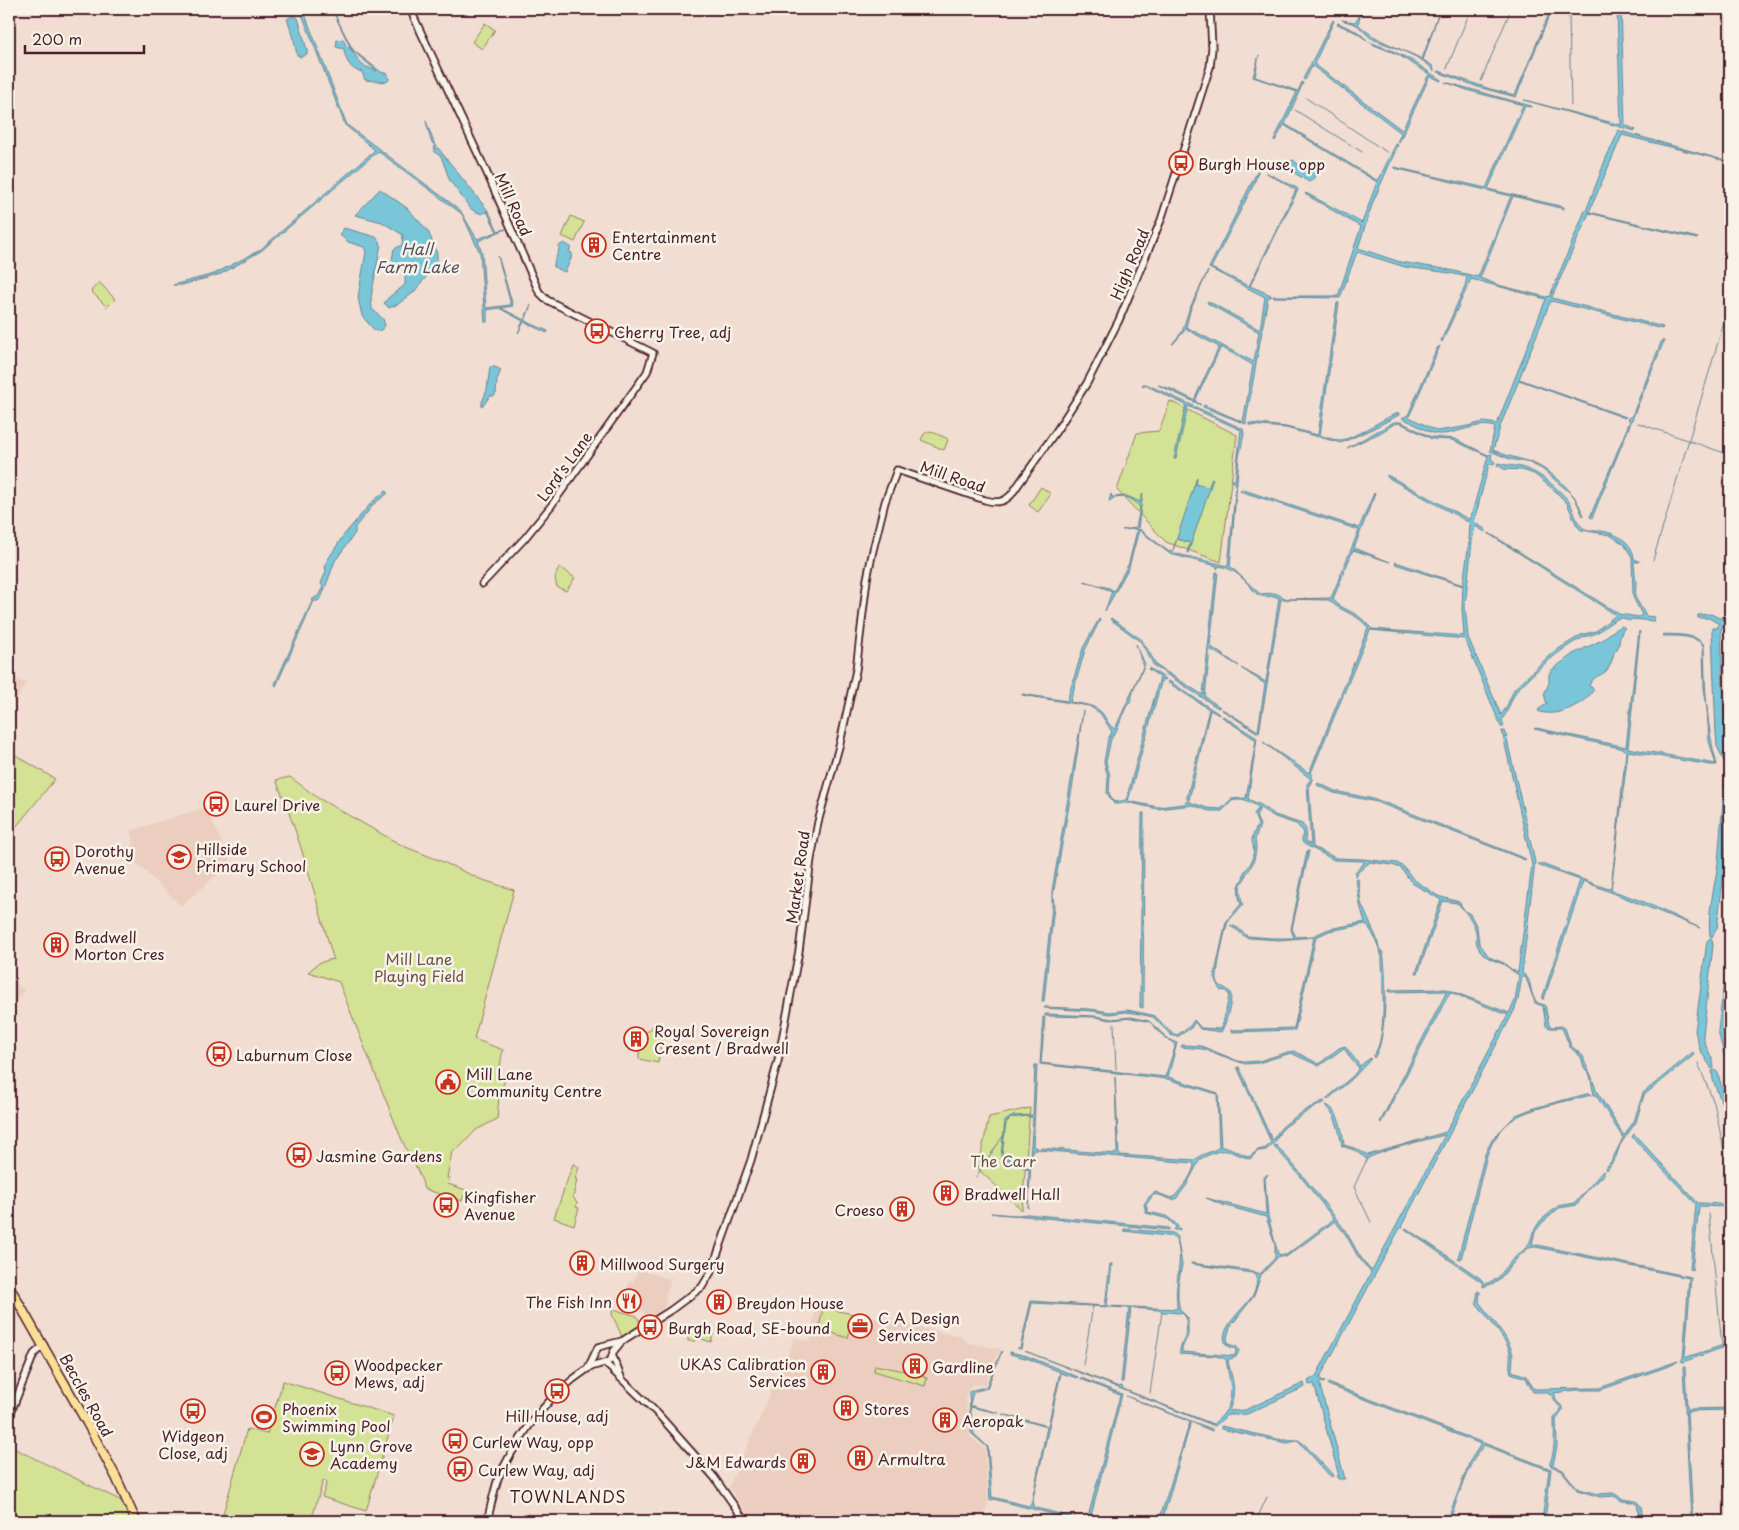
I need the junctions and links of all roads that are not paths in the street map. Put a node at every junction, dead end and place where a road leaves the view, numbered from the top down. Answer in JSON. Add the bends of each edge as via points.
{"nodes":[{"id":1,"x":410,"y":9,"type":"edge"},
{"id":2,"x":1210,"y":9,"type":"edge"},
{"id":3,"x":653,"y":353,"type":"joint"},
{"id":4,"x":896,"y":470,"type":"joint"},
{"id":5,"x":1002,"y":502,"type":"joint"},
{"id":6,"x":482,"y":584,"type":"dead end"},
{"id":7,"x":9,"y":1286,"type":"edge"},
{"id":8,"x":622,"y":1341,"type":"junction"},
{"id":9,"x":44,"y":1345,"type":"junction"},
{"id":10,"x":607,"y":1346,"type":"junction"},
{"id":11,"x":613,"y":1355,"type":"junction"},
{"id":12,"x":594,"y":1356,"type":"junction"},
{"id":13,"x":604,"y":1364,"type":"junction"},
{"id":14,"x":588,"y":1368,"type":"junction"},
{"id":15,"x":624,"y":1381,"type":"junction"},
{"id":16,"x":9,"y":1418,"type":"edge"},
{"id":17,"x":136,"y":1521,"type":"edge"},
{"id":18,"x":487,"y":1521,"type":"edge"},
{"id":19,"x":745,"y":1521,"type":"edge"}],
"edges":[{"from":1,"to":3,"type":"street","name":"Mill Road","via":[[539,292],[548,300]]},
{"from":2,"to":5,"type":"street","name":"High Road","via":[[1212,48],[1201,99],[1161,220],[1119,320],[1087,383],[1057,430],[1011,495]]},
{"from":3,"to":6,"type":"street","name":"Lord's Lane","via":[[647,372],[551,506]]},
{"from":4,"to":5,"type":"street","name":"Mill Road","via":[[985,500]]},
{"from":4,"to":8,"type":"street","name":"Market Road","via":[[873,550],[856,670],[810,859],[796,968],[778,1061],[751,1160],[706,1282],[671,1310]]},
{"from":7,"to":9,"type":"highway","name":"Beccles Road"},
{"from":8,"to":10,"type":"street"},
{"from":8,"to":11,"type":"street"},
{"from":9,"to":16,"type":"street","via":[[34,1354]]},
{"from":9,"to":17,"type":"highway","name":"Beccles Road","via":[[116,1477]]},
{"from":10,"to":11,"type":"street"},
{"from":10,"to":12,"type":"street","via":[[598,1347]]},
{"from":11,"to":13,"type":"street"},
{"from":11,"to":15,"type":"street"},
{"from":12,"to":13,"type":"street"},
{"from":12,"to":14,"type":"street"},
{"from":13,"to":14,"type":"street"},
{"from":13,"to":15,"type":"street"},
{"from":14,"to":18,"type":"street","via":[[556,1395],[524,1435],[498,1478]]},
{"from":15,"to":19,"type":"street","via":[[714,1477]]}]}
